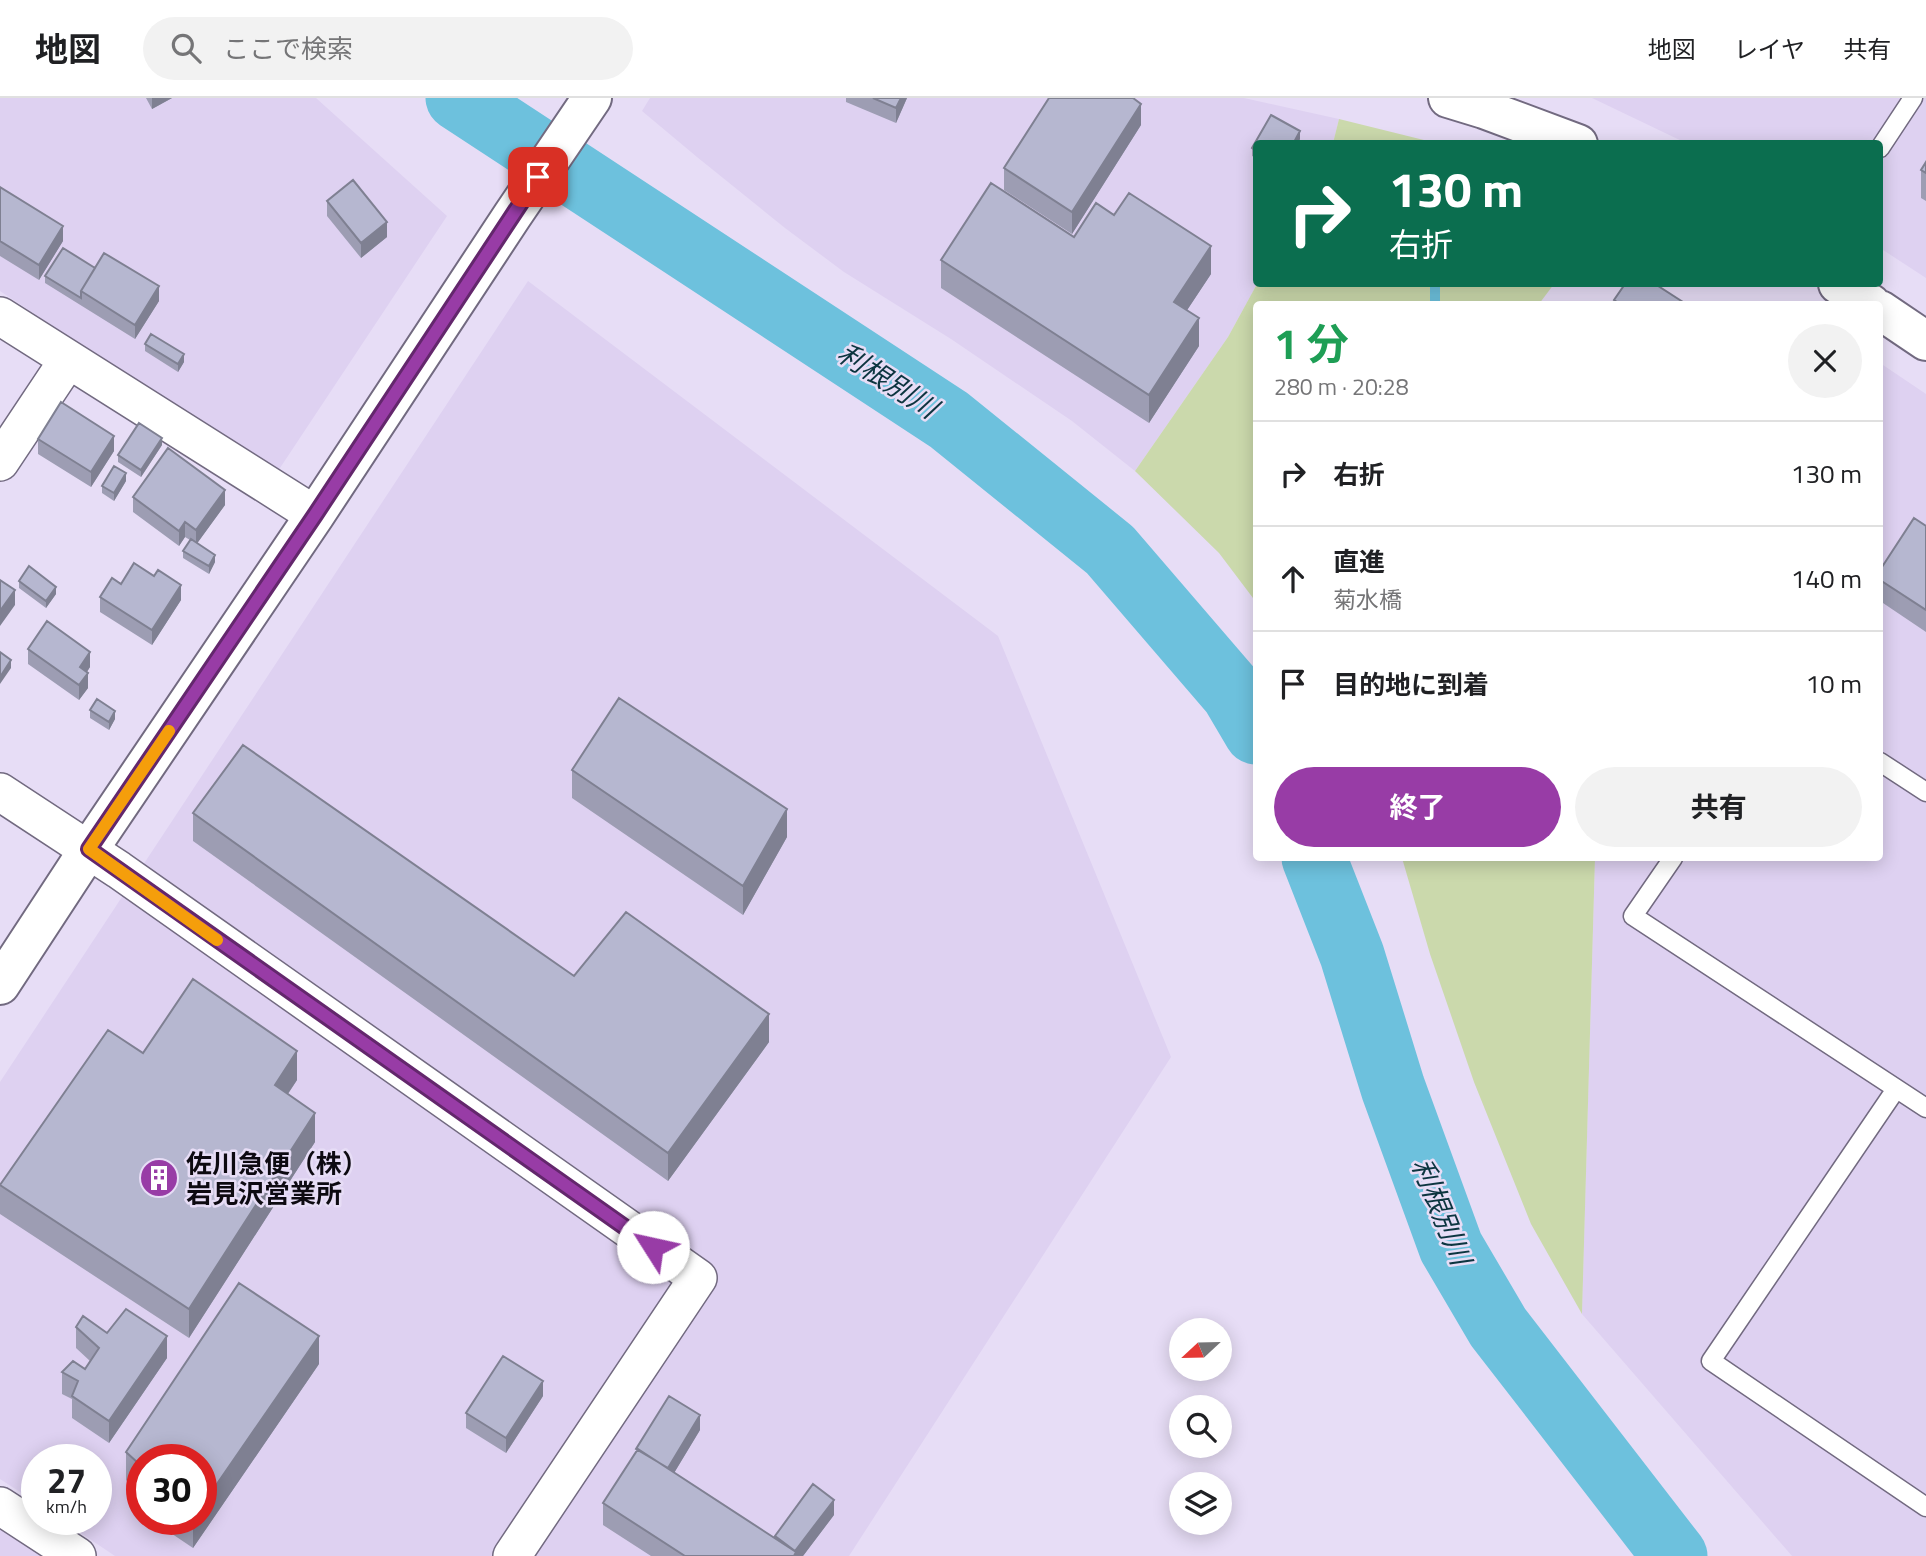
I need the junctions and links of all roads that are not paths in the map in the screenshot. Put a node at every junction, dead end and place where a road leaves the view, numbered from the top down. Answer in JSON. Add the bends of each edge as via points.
{"nodes":[{"id":1,"x":1448,"y":98,"type":"edge"},
{"id":2,"x":1913,"y":98,"type":"edge"},
{"id":3,"x":585,"y":108,"type":"edge"},
{"id":4,"x":1567,"y":140,"type":"edge"},
{"id":5,"x":1883,"y":143,"type":"edge"},
{"id":6,"x":1843,"y":287,"type":"edge"},
{"id":7,"x":1866,"y":301,"type":"edge"},
{"id":8,"x":1883,"y":312,"type":"edge"},
{"id":9,"x":0,"y":316,"type":"edge"},
{"id":10,"x":1926,"y":341,"type":"edge"},
{"id":11,"x":68,"y":360,"type":"junction"},
{"id":12,"x":0,"y":462,"type":"edge"},
{"id":13,"x":315,"y":515,"type":"junction"},
{"id":14,"x":1883,"y":764,"type":"edge"},
{"id":15,"x":0,"y":792,"type":"edge"},
{"id":16,"x":1926,"y":792,"type":"edge"},
{"id":17,"x":89,"y":849,"type":"junction"},
{"id":18,"x":1672,"y":861,"type":"edge"},
{"id":19,"x":0,"y":985,"type":"edge"},
{"id":20,"x":1896,"y":1089,"type":"junction"},
{"id":21,"x":1926,"y":1108,"type":"edge"},
{"id":22,"x":0,"y":1506,"type":"edge"},
{"id":23,"x":1926,"y":1507,"type":"edge"},
{"id":24,"x":77,"y":1556,"type":"edge"},
{"id":25,"x":512,"y":1556,"type":"edge"}],
"edges":[{"from":1,"to":4,"type":"street"},
{"from":2,"to":5,"type":"lane"},
{"from":3,"to":13,"type":"street"},
{"from":6,"to":7,"type":"street"},
{"from":8,"to":10,"type":"street"},
{"from":9,"to":11,"type":"street"},
{"from":11,"to":12,"type":"street"},
{"from":11,"to":13,"type":"street"},
{"from":13,"to":17,"type":"street"},
{"from":14,"to":16,"type":"lane"},
{"from":15,"to":17,"type":"street"},
{"from":17,"to":19,"type":"street"},
{"from":17,"to":25,"type":"street","via":[[698,1278]]},
{"from":18,"to":20,"type":"lane","via":[[1633,916]]},
{"from":20,"to":21,"type":"lane"},
{"from":20,"to":23,"type":"lane","via":[[1712,1361]]},
{"from":22,"to":24,"type":"street"}]}
